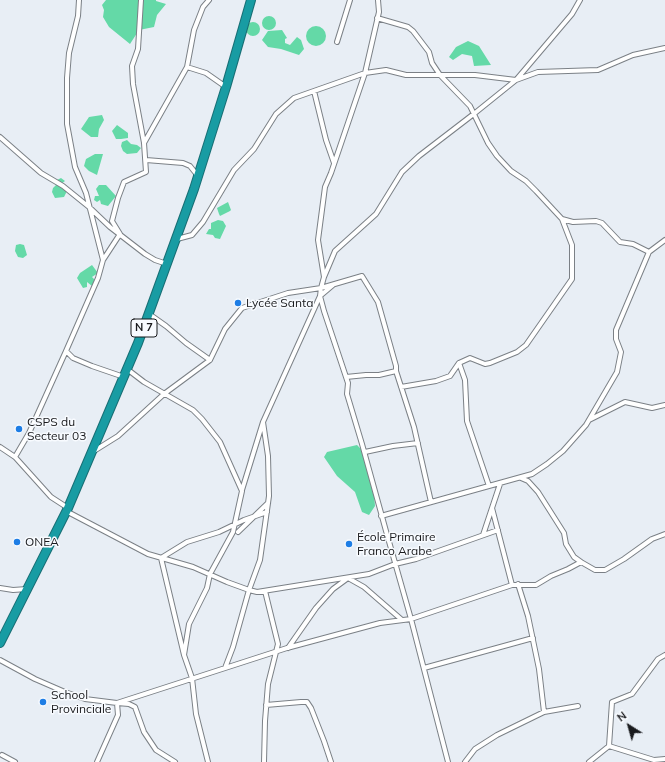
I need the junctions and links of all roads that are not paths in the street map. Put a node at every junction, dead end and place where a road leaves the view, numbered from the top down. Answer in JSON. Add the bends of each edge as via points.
{"nodes":[{"id":1,"x":79,"y":0,"type":"edge"},
{"id":2,"x":141,"y":0,"type":"edge"},
{"id":3,"x":209,"y":0,"type":"edge"},
{"id":4,"x":251,"y":0,"type":"edge"},
{"id":5,"x":350,"y":0,"type":"edge"},
{"id":6,"x":378,"y":0,"type":"edge"},
{"id":7,"x":580,"y":0,"type":"edge"},
{"id":8,"x":377,"y":18,"type":"junction"},
{"id":9,"x":337,"y":42,"type":"dead end"},
{"id":10,"x":665,"y":48,"type":"edge"},
{"id":11,"x":187,"y":67,"type":"junction"},
{"id":12,"x":365,"y":73,"type":"junction"},
{"id":13,"x":440,"y":75,"type":"junction"},
{"id":14,"x":516,"y":80,"type":"junction"},
{"id":15,"x":226,"y":87,"type":"junction"},
{"id":16,"x":314,"y":91,"type":"junction"},
{"id":17,"x":475,"y":113,"type":"junction"},
{"id":18,"x":0,"y":137,"type":"edge"},
{"id":19,"x":144,"y":143,"type":"junction"},
{"id":20,"x":146,"y":160,"type":"junction"},
{"id":21,"x":334,"y":164,"type":"junction"},
{"id":22,"x":198,"y":176,"type":"junction"},
{"id":23,"x":89,"y":207,"type":"junction"},
{"id":24,"x":562,"y":219,"type":"junction"},
{"id":25,"x":120,"y":234,"type":"junction"},
{"id":26,"x":176,"y":239,"type":"junction"},
{"id":27,"x":665,"y":240,"type":"edge"},
{"id":28,"x":649,"y":252,"type":"junction"},
{"id":29,"x":103,"y":260,"type":"junction"},
{"id":30,"x":168,"y":264,"type":"junction"},
{"id":31,"x":324,"y":277,"type":"junction"},
{"id":32,"x":335,"y":283,"type":"junction"},
{"id":33,"x":321,"y":288,"type":"junction"},
{"id":34,"x":320,"y":296,"type":"junction"},
{"id":35,"x":149,"y":314,"type":"junction"},
{"id":36,"x":66,"y":351,"type":"junction"},
{"id":37,"x":210,"y":360,"type":"junction"},
{"id":38,"x":459,"y":363,"type":"junction"},
{"id":39,"x":396,"y":371,"type":"junction"},
{"id":40,"x":125,"y":373,"type":"junction"},
{"id":41,"x":346,"y":377,"type":"junction"},
{"id":42,"x":401,"y":387,"type":"junction"},
{"id":43,"x":164,"y":394,"type":"junction"},
{"id":44,"x":665,"y":405,"type":"edge"},
{"id":45,"x":589,"y":420,"type":"junction"},
{"id":46,"x":263,"y":422,"type":"junction"},
{"id":47,"x":418,"y":443,"type":"junction"},
{"id":48,"x":0,"y":447,"type":"edge"},
{"id":49,"x":365,"y":452,"type":"junction"},
{"id":50,"x":91,"y":453,"type":"junction"},
{"id":51,"x":15,"y":457,"type":"junction"},
{"id":52,"x":521,"y":478,"type":"junction"},
{"id":53,"x":500,"y":484,"type":"junction"},
{"id":54,"x":489,"y":486,"type":"junction"},
{"id":55,"x":242,"y":491,"type":"junction"},
{"id":56,"x":431,"y":502,"type":"junction"},
{"id":57,"x":268,"y":503,"type":"junction"},
{"id":58,"x":492,"y":508,"type":"junction"},
{"id":59,"x":67,"y":509,"type":"junction"},
{"id":60,"x":267,"y":512,"type":"junction"},
{"id":61,"x":254,"y":516,"type":"junction"},
{"id":62,"x":381,"y":516,"type":"junction"},
{"id":63,"x":235,"y":524,"type":"junction"},
{"id":64,"x":498,"y":530,"type":"junction"},
{"id":65,"x":238,"y":532,"type":"dead end"},
{"id":66,"x":665,"y":534,"type":"edge"},
{"id":67,"x":484,"y":535,"type":"junction"},
{"id":68,"x":161,"y":558,"type":"junction"},
{"id":69,"x":581,"y":562,"type":"junction"},
{"id":70,"x":395,"y":564,"type":"junction"},
{"id":71,"x":210,"y":574,"type":"junction"},
{"id":72,"x":348,"y":578,"type":"junction"},
{"id":73,"x":518,"y":584,"type":"junction"},
{"id":74,"x":512,"y":585,"type":"junction"},
{"id":75,"x":0,"y":588,"type":"edge"},
{"id":76,"x":27,"y":589,"type":"junction"},
{"id":77,"x":249,"y":590,"type":"junction"},
{"id":78,"x":265,"y":590,"type":"junction"},
{"id":79,"x":411,"y":619,"type":"junction"},
{"id":80,"x":402,"y":620,"type":"junction"},
{"id":81,"x":533,"y":638,"type":"junction"},
{"id":82,"x":0,"y":643,"type":"edge"},
{"id":83,"x":287,"y":648,"type":"junction"},
{"id":84,"x":277,"y":653,"type":"junction"},
{"id":85,"x":184,"y":655,"type":"junction"},
{"id":86,"x":665,"y":655,"type":"edge"},
{"id":87,"x":0,"y":660,"type":"edge"},
{"id":88,"x":225,"y":668,"type":"junction"},
{"id":89,"x":424,"y":668,"type":"junction"},
{"id":90,"x":192,"y":678,"type":"junction"},
{"id":91,"x":117,"y":703,"type":"junction"},
{"id":92,"x":266,"y":705,"type":"junction"},
{"id":93,"x":578,"y":706,"type":"dead end"},
{"id":94,"x":544,"y":712,"type":"junction"},
{"id":95,"x":609,"y":746,"type":"junction"},
{"id":96,"x":1,"y":756,"type":"edge"},
{"id":97,"x":665,"y":759,"type":"edge"},
{"id":98,"x":15,"y":762,"type":"edge"},
{"id":99,"x":97,"y":762,"type":"edge"},
{"id":100,"x":175,"y":762,"type":"edge"},
{"id":101,"x":208,"y":762,"type":"edge"},
{"id":102,"x":264,"y":762,"type":"edge"},
{"id":103,"x":331,"y":762,"type":"edge"},
{"id":104,"x":448,"y":762,"type":"edge"},
{"id":105,"x":465,"y":762,"type":"edge"},
{"id":106,"x":589,"y":762,"type":"edge"}],
"edges":[{"from":1,"to":23,"type":"street","via":[[69,53],[67,124],[75,167]]},
{"from":2,"to":19,"type":"street","via":[[138,49],[132,66],[136,109]]},
{"from":3,"to":11,"type":"street","via":[[203,7],[194,30]]},
{"from":4,"to":15,"type":"highway","number":"N 7"},
{"from":5,"to":9,"type":"street"},
{"from":6,"to":8,"type":"street"},
{"from":7,"to":14,"type":"street","via":[[572,14]]},
{"from":8,"to":12,"type":"street"},
{"from":8,"to":13,"type":"street","via":[[413,30],[429,52],[432,63]]},
{"from":10,"to":14,"type":"street","via":[[633,55],[598,70],[538,72]]},
{"from":11,"to":15,"type":"street","via":[[206,73]]},
{"from":11,"to":19,"type":"street"},
{"from":12,"to":13,"type":"street","via":[[386,70],[406,75]]},
{"from":12,"to":16,"type":"street"},
{"from":12,"to":21,"type":"street"},
{"from":13,"to":14,"type":"street","via":[[475,75]]},
{"from":13,"to":17,"type":"street"},
{"from":14,"to":17,"type":"street"},
{"from":15,"to":22,"type":"highway","number":"N 7"},
{"from":16,"to":21,"type":"street"},
{"from":16,"to":26,"type":"street","via":[[294,98],[276,114],[254,149],[234,170],[204,222],[192,235]]},
{"from":17,"to":24,"type":"street","via":[[488,143],[497,156],[526,180]]},
{"from":17,"to":31,"type":"street","via":[[402,172],[376,214],[335,251]]},
{"from":18,"to":23,"type":"street","via":[[41,173],[63,186]]},
{"from":19,"to":20,"type":"street"},
{"from":20,"to":22,"type":"street","via":[[183,163],[190,166]]},
{"from":20,"to":25,"type":"street","via":[[146,172],[124,182],[118,198],[112,220]]},
{"from":21,"to":31,"type":"street","via":[[325,187],[318,240]]},
{"from":22,"to":26,"type":"highway","number":"N 7"},
{"from":23,"to":25,"type":"street"},
{"from":23,"to":29,"type":"street"},
{"from":24,"to":28,"type":"street","via":[[602,223],[620,242],[633,244]]},
{"from":24,"to":38,"type":"street","via":[[572,245],[572,279],[526,345],[517,352],[490,363],[470,358]]},
{"from":25,"to":29,"type":"street"},
{"from":25,"to":30,"type":"street","via":[[144,254]]},
{"from":26,"to":30,"type":"highway","number":"N 7"},
{"from":27,"to":28,"type":"street"},
{"from":28,"to":45,"type":"street","via":[[616,330],[621,352],[617,372]]},
{"from":29,"to":36,"type":"street","via":[[98,278]]},
{"from":30,"to":35,"type":"highway","number":"N 7"},
{"from":31,"to":33,"type":"street"},
{"from":32,"to":33,"type":"street"},
{"from":32,"to":34,"type":"street"},
{"from":32,"to":39,"type":"street","via":[[362,276],[378,302]]},
{"from":33,"to":34,"type":"street"},
{"from":33,"to":37,"type":"street","via":[[288,293],[242,308],[225,329]]},
{"from":34,"to":41,"type":"street"},
{"from":34,"to":46,"type":"street"},
{"from":35,"to":37,"type":"street"},
{"from":35,"to":40,"type":"highway","number":"N 7"},
{"from":36,"to":40,"type":"street","via":[[73,358],[92,366]]},
{"from":36,"to":51,"type":"street","via":[[29,433]]},
{"from":37,"to":43,"type":"street"},
{"from":38,"to":42,"type":"street","via":[[450,376]]},
{"from":38,"to":54,"type":"street","via":[[465,380],[468,421]]},
{"from":39,"to":41,"type":"street"},
{"from":39,"to":42,"type":"street"},
{"from":40,"to":43,"type":"street"},
{"from":40,"to":50,"type":"highway","number":"N 7"},
{"from":41,"to":49,"type":"street","via":[[347,394]]},
{"from":42,"to":47,"type":"street"},
{"from":43,"to":50,"type":"street","via":[[118,436]]},
{"from":43,"to":55,"type":"street","via":[[193,410],[202,419],[220,442]]},
{"from":44,"to":45,"type":"street","via":[[652,408],[625,402]]},
{"from":45,"to":52,"type":"street","via":[[574,440],[555,458],[532,474]]},
{"from":46,"to":55,"type":"street"},
{"from":46,"to":57,"type":"street","via":[[268,456]]},
{"from":47,"to":49,"type":"street"},
{"from":47,"to":56,"type":"street"},
{"from":48,"to":51,"type":"street"},
{"from":49,"to":62,"type":"street"},
{"from":50,"to":59,"type":"highway","number":"N 7"},
{"from":51,"to":59,"type":"street","via":[[51,497]]},
{"from":52,"to":53,"type":"street"},
{"from":52,"to":69,"type":"street","via":[[538,492],[564,533],[566,544],[574,557]]},
{"from":53,"to":54,"type":"street"},
{"from":53,"to":58,"type":"street"},
{"from":54,"to":56,"type":"street"},
{"from":55,"to":63,"type":"street"},
{"from":56,"to":62,"type":"street"},
{"from":57,"to":60,"type":"street"},
{"from":57,"to":61,"type":"street"},
{"from":58,"to":64,"type":"street"},
{"from":58,"to":67,"type":"street"},
{"from":59,"to":68,"type":"street","via":[[148,554]]},
{"from":59,"to":76,"type":"highway","number":"N 7"},
{"from":60,"to":61,"type":"street"},
{"from":60,"to":77,"type":"street","via":[[260,560]]},
{"from":61,"to":63,"type":"street"},
{"from":61,"to":65,"type":"street"},
{"from":62,"to":70,"type":"street"},
{"from":63,"to":68,"type":"street","via":[[187,542]]},
{"from":63,"to":71,"type":"street"},
{"from":64,"to":67,"type":"street"},
{"from":64,"to":74,"type":"street"},
{"from":66,"to":69,"type":"street","via":[[652,539],[605,570],[595,570]]},
{"from":67,"to":70,"type":"street"},
{"from":68,"to":71,"type":"street"},
{"from":68,"to":85,"type":"street"},
{"from":69,"to":73,"type":"street","via":[[536,584]]},
{"from":70,"to":72,"type":"street","via":[[369,574]]},
{"from":70,"to":79,"type":"street"},
{"from":71,"to":77,"type":"street"},
{"from":71,"to":85,"type":"street","via":[[189,624]]},
{"from":72,"to":78,"type":"street"},
{"from":72,"to":80,"type":"street","via":[[364,587]]},
{"from":72,"to":83,"type":"street","via":[[333,589],[316,608]]},
{"from":73,"to":74,"type":"street"},
{"from":73,"to":81,"type":"street"},
{"from":74,"to":79,"type":"street"},
{"from":75,"to":76,"type":"street"},
{"from":76,"to":82,"type":"highway","number":"N 7"},
{"from":77,"to":78,"type":"street"},
{"from":77,"to":88,"type":"street"},
{"from":78,"to":84,"type":"street","via":[[278,644]]},
{"from":79,"to":80,"type":"street"},
{"from":79,"to":89,"type":"street"},
{"from":80,"to":83,"type":"street","via":[[380,623]]},
{"from":81,"to":89,"type":"street"},
{"from":81,"to":94,"type":"street"},
{"from":83,"to":84,"type":"street"},
{"from":84,"to":88,"type":"street"},
{"from":84,"to":92,"type":"street","via":[[268,684]]},
{"from":85,"to":90,"type":"street"},
{"from":86,"to":95,"type":"street","via":[[658,660],[632,694],[612,702]]},
{"from":87,"to":91,"type":"street","via":[[65,692],[85,699]]},
{"from":88,"to":90,"type":"street"},
{"from":89,"to":104,"type":"street"},
{"from":90,"to":91,"type":"street"},
{"from":90,"to":101,"type":"street","via":[[196,714]]},
{"from":91,"to":99,"type":"street","via":[[118,716]]},
{"from":91,"to":100,"type":"street","via":[[135,707],[144,732],[156,750]]},
{"from":92,"to":102,"type":"street"},
{"from":92,"to":103,"type":"street","via":[[307,702]]},
{"from":93,"to":94,"type":"street"},
{"from":94,"to":105,"type":"street","via":[[497,735],[475,749]]},
{"from":95,"to":97,"type":"street","via":[[654,760]]},
{"from":95,"to":106,"type":"street"},
{"from":96,"to":98,"type":"street"}]}
